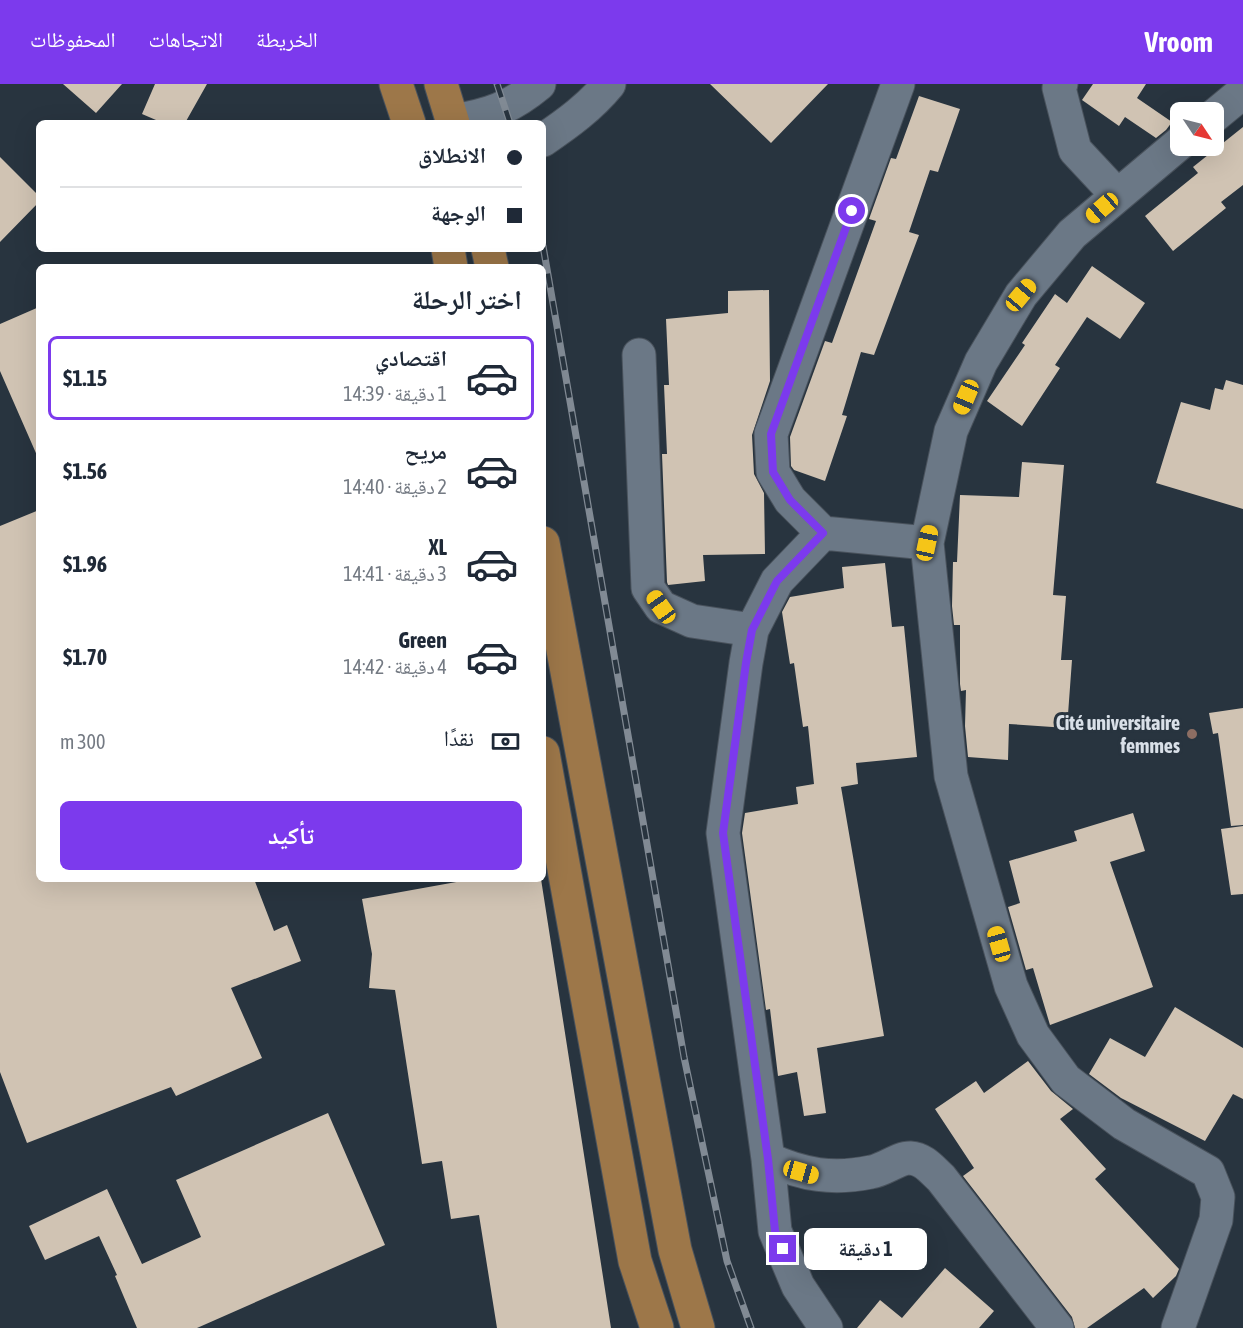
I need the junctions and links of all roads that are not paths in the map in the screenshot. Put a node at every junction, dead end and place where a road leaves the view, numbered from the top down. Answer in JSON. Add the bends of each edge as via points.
{"nodes":[{"id":1,"x":396,"y":84,"type":"edge"},
{"id":2,"x":441,"y":84,"type":"edge"},
{"id":3,"x":539,"y":84,"type":"edge"},
{"id":4,"x":609,"y":84,"type":"edge"},
{"id":5,"x":898,"y":84,"type":"edge"},
{"id":6,"x":1061,"y":84,"type":"edge"},
{"id":7,"x":1243,"y":92,"type":"edge"},
{"id":8,"x":1224,"y":108,"type":"edge"},
{"id":9,"x":408,"y":120,"type":"edge"},
{"id":10,"x":452,"y":120,"type":"edge"},
{"id":11,"x":464,"y":120,"type":"edge"},
{"id":12,"x":546,"y":138,"type":"edge"},
{"id":13,"x":1170,"y":150,"type":"edge"},
{"id":14,"x":1117,"y":195,"type":"junction"},
{"id":15,"x":639,"y":355,"type":"dead end"},
{"id":16,"x":823,"y":533,"type":"junction"},
{"id":17,"x":927,"y":543,"type":"junction"},
{"id":18,"x":546,"y":559,"type":"edge"},
{"id":19,"x":752,"y":630,"type":"junction"},
{"id":20,"x":546,"y":770,"type":"edge"},
{"id":21,"x":768,"y":1159,"type":"junction"},
{"id":22,"x":657,"y":1328,"type":"edge"},
{"id":23,"x":698,"y":1328,"type":"edge"},
{"id":24,"x":825,"y":1328,"type":"edge"},
{"id":25,"x":1057,"y":1328,"type":"edge"},
{"id":26,"x":1178,"y":1328,"type":"edge"}],
"edges":[{"from":1,"to":9,"type":"main road"},
{"from":2,"to":10,"type":"main road"},
{"from":3,"to":11,"type":"street","via":[[505,107]]},
{"from":4,"to":12,"type":"street","via":[[573,120]]},
{"from":5,"to":16,"type":"street","via":[[771,434],[773,472],[790,500]]},
{"from":6,"to":14,"type":"street","via":[[1075,150]]},
{"from":7,"to":8,"type":"street"},
{"from":13,"to":14,"type":"street"},
{"from":14,"to":17,"type":"street","via":[[1072,234],[1021,295],[981,362],[951,431]]},
{"from":15,"to":19,"type":"street","via":[[648,588],[661,607],[692,621]]},
{"from":16,"to":17,"type":"street"},
{"from":16,"to":19,"type":"street","via":[[777,581]]},
{"from":17,"to":26,"type":"street","via":[[951,776],[1011,986],[1033,1035],[1066,1080],[1124,1124],[1208,1172],[1218,1197],[1216,1220]]},
{"from":18,"to":23,"type":"main road","via":[[675,1250]]},
{"from":19,"to":21,"type":"street","via":[[723,833]]},
{"from":20,"to":22,"type":"main road","via":[[635,1261]]},
{"from":21,"to":24,"type":"street","via":[[775,1231],[798,1286]]},
{"from":21,"to":25,"type":"street","via":[[814,1176],[873,1172],[909,1158],[923,1161]]}]}
